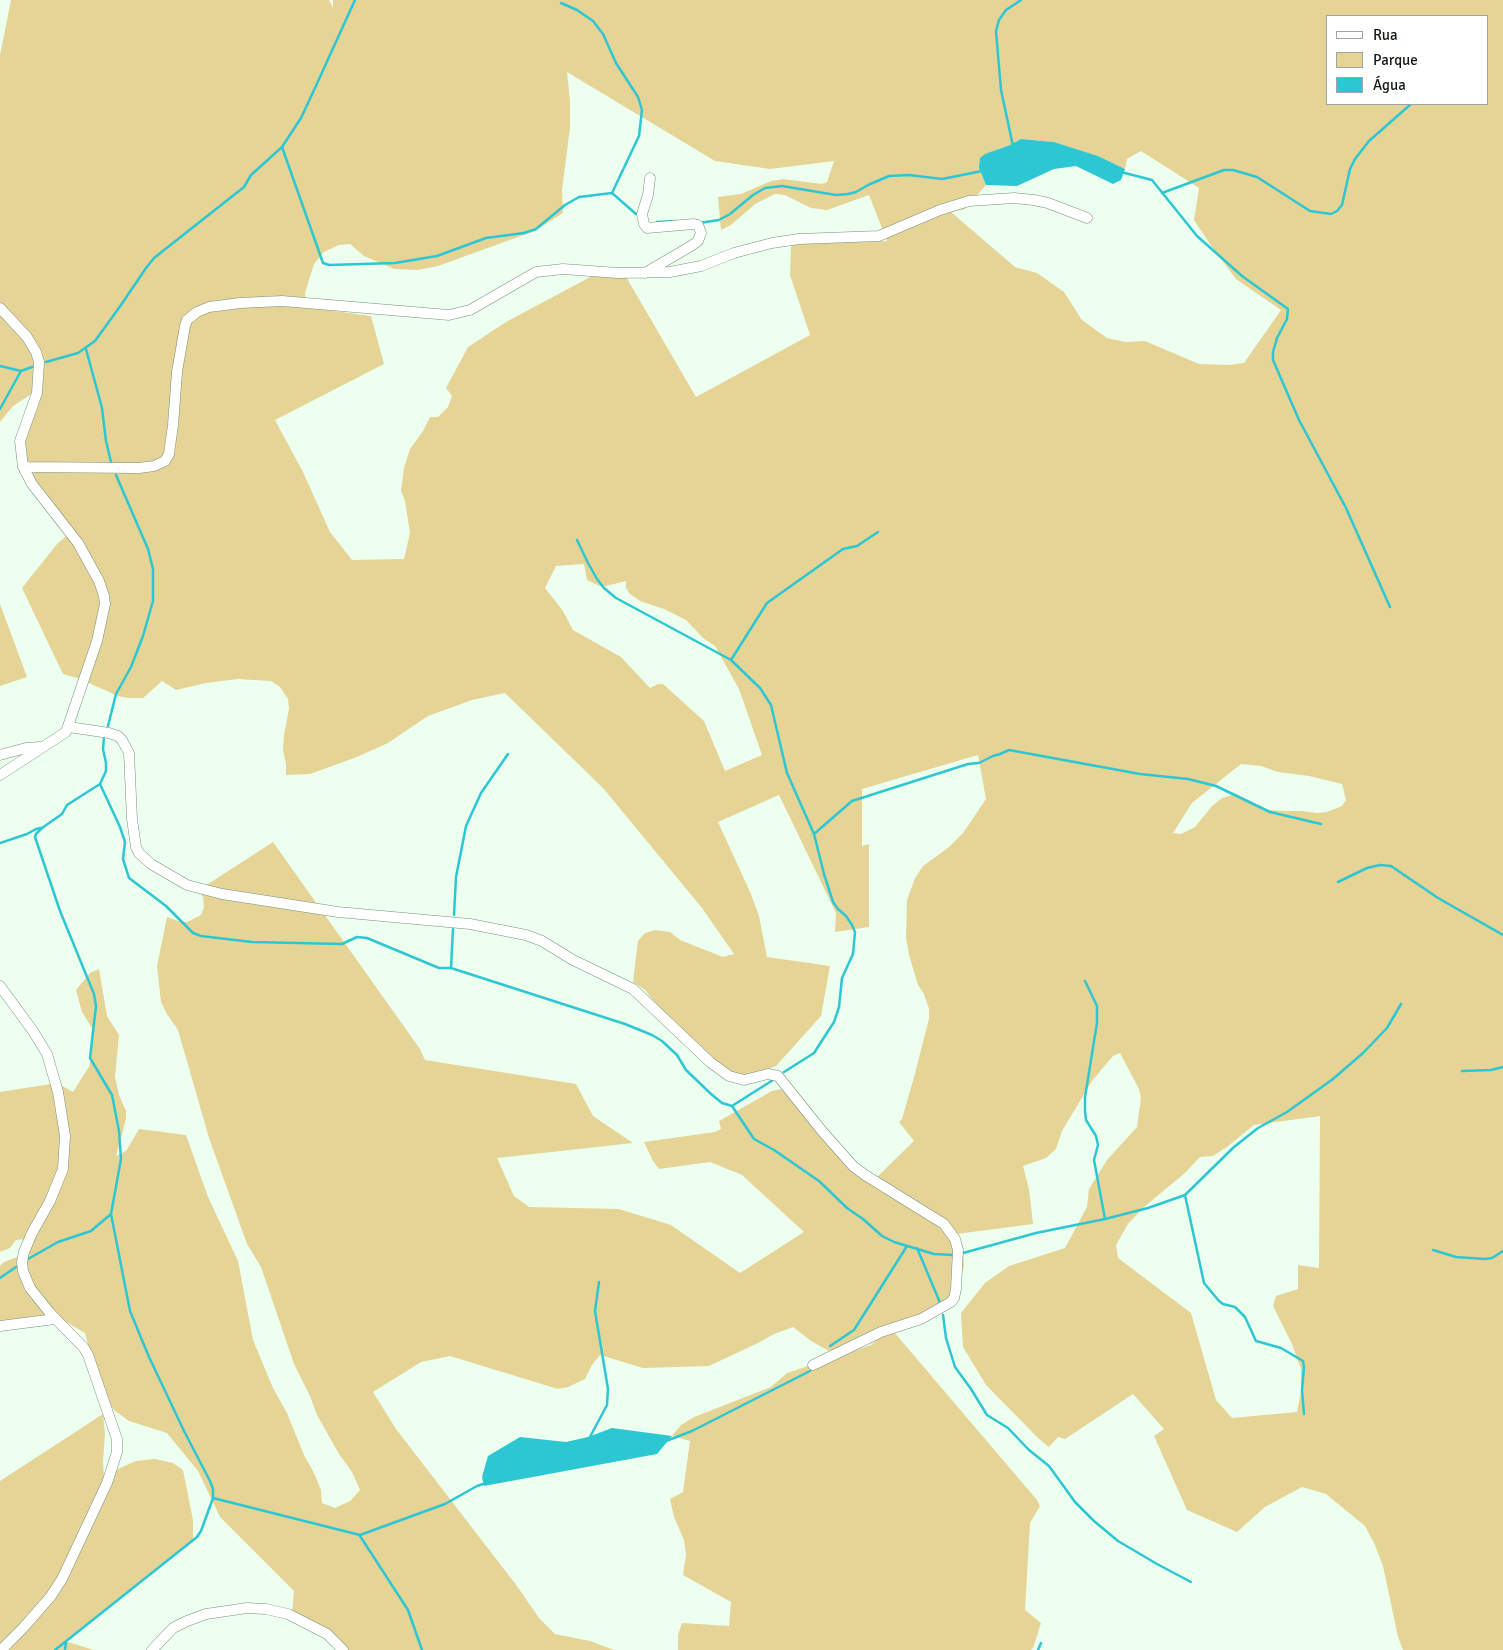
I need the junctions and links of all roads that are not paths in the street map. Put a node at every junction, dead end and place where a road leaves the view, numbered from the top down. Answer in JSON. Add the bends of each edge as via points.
{"nodes":[{"id":1,"x":650,"y":178,"type":"dead end"},
{"id":2,"x":1087,"y":218,"type":"dead end"},
{"id":3,"x":644,"y":273,"type":"junction"},
{"id":4,"x":0,"y":308,"type":"edge"},
{"id":5,"x":23,"y":467,"type":"junction"},
{"id":6,"x":69,"y":728,"type":"junction"},
{"id":7,"x":41,"y":747,"type":"junction"},
{"id":8,"x":0,"y":755,"type":"edge"},
{"id":9,"x":0,"y":775,"type":"edge"},
{"id":10,"x":0,"y":986,"type":"edge"},
{"id":11,"x":55,"y":1319,"type":"junction"},
{"id":12,"x":0,"y":1326,"type":"edge"},
{"id":13,"x":813,"y":1365,"type":"dead end"},
{"id":14,"x":1,"y":1650,"type":"edge"},
{"id":15,"x":152,"y":1650,"type":"edge"},
{"id":16,"x":343,"y":1650,"type":"edge"}],
"edges":[{"from":1,"to":3,"type":"street","via":[[642,214],[647,228],[694,224],[698,225],[701,234],[691,246]]},
{"from":2,"to":3,"type":"street","via":[[1034,200],[969,201],[880,236],[772,243],[688,269]]},
{"from":3,"to":5,"type":"street","via":[[563,269],[536,272],[470,310],[449,315],[282,301],[209,307],[196,312],[185,326],[177,372],[174,425],[166,461],[139,468]]},
{"from":4,"to":5,"type":"street","via":[[27,337],[39,362],[37,393],[20,441]]},
{"from":5,"to":6,"type":"street","via":[[32,484],[78,543],[104,596],[102,622]]},
{"from":6,"to":7,"type":"street"},
{"from":6,"to":13,"type":"street","via":[[109,733],[122,740],[129,753],[136,847],[151,864],[187,885],[222,894],[329,910],[470,924],[526,935],[633,989],[728,1076],[744,1080],[768,1074],[778,1076],[853,1166],[944,1224],[955,1239],[958,1250],[956,1289],[951,1302],[920,1319],[881,1332]]},
{"from":7,"to":8,"type":"street"},
{"from":7,"to":9,"type":"street"},
{"from":10,"to":11,"type":"street","via":[[47,1054],[62,1115],[65,1136],[63,1169],[53,1195],[32,1232],[22,1262],[26,1280]]},
{"from":11,"to":12,"type":"street"},
{"from":11,"to":14,"type":"street","via":[[88,1354],[117,1439],[117,1452],[107,1483],[62,1579],[30,1621]]},
{"from":15,"to":16,"type":"street","via":[[173,1628],[187,1621],[206,1614],[247,1608],[288,1614],[327,1634]]}]}
